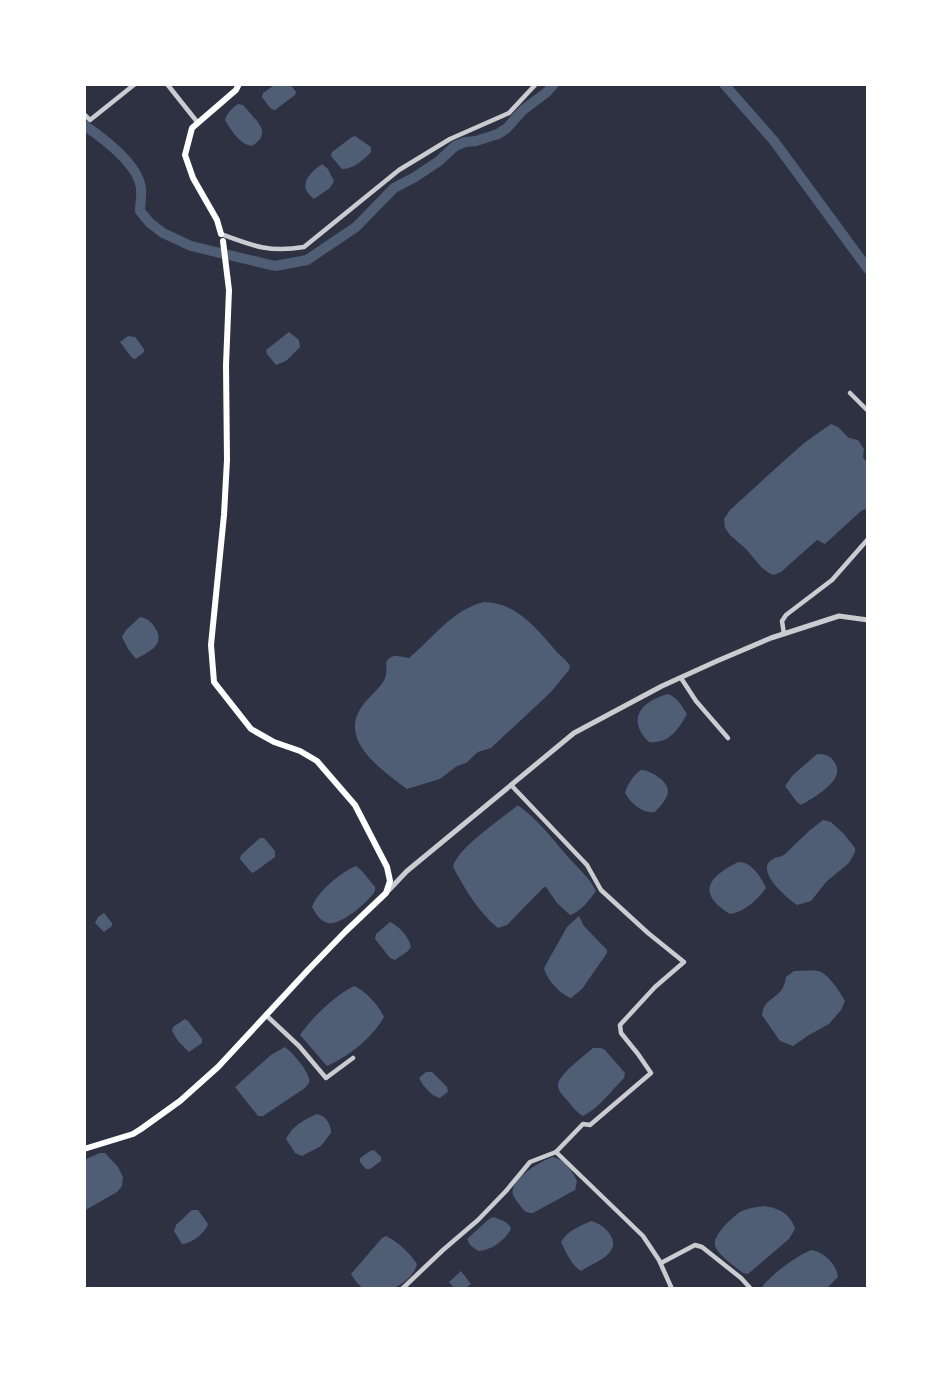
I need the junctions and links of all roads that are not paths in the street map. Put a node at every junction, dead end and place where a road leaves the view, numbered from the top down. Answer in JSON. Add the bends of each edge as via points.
{"nodes":[{"id":1,"x":135,"y":84,"type":"edge"},
{"id":2,"x":167,"y":84,"type":"edge"},
{"id":3,"x":239,"y":84,"type":"edge"},
{"id":4,"x":536,"y":84,"type":"edge"},
{"id":5,"x":84,"y":114,"type":"edge"},
{"id":6,"x":198,"y":122,"type":"junction"},
{"id":7,"x":222,"y":238,"type":"junction"},
{"id":8,"x":850,"y":393,"type":"dead end"},
{"id":9,"x":868,"y":411,"type":"edge"},
{"id":10,"x":868,"y":539,"type":"edge"},
{"id":11,"x":868,"y":620,"type":"edge"},
{"id":12,"x":784,"y":634,"type":"junction"},
{"id":13,"x":681,"y":678,"type":"junction"},
{"id":14,"x":727,"y":738,"type":"dead end"},
{"id":15,"x":512,"y":785,"type":"junction"},
{"id":16,"x":386,"y":893,"type":"junction"},
{"id":17,"x":267,"y":1016,"type":"junction"},
{"id":18,"x":353,"y":1058,"type":"dead end"},
{"id":19,"x":84,"y":1149,"type":"edge"},
{"id":20,"x":556,"y":1152,"type":"junction"},
{"id":21,"x":661,"y":1263,"type":"junction"},
{"id":22,"x":401,"y":1289,"type":"edge"},
{"id":23,"x":672,"y":1289,"type":"edge"},
{"id":24,"x":751,"y":1289,"type":"edge"}],
"edges":[{"from":1,"to":5,"type":"street","via":[[90,120]]},
{"from":2,"to":6,"type":"street"},
{"from":3,"to":6,"type":"main road"},
{"from":4,"to":7,"type":"street","via":[[509,113],[450,139],[399,170],[304,247],[259,248]]},
{"from":6,"to":7,"type":"main road","via":[[185,155]]},
{"from":7,"to":16,"type":"main road","via":[[229,309],[228,460],[211,645],[214,682],[251,729],[317,761],[355,805],[387,867],[390,881]]},
{"from":8,"to":9,"type":"street"},
{"from":10,"to":12,"type":"street","via":[[832,580],[786,614]]},
{"from":11,"to":12,"type":"street","via":[[839,616]]},
{"from":12,"to":13,"type":"street"},
{"from":13,"to":14,"type":"street"},
{"from":13,"to":15,"type":"street","via":[[574,733]]},
{"from":15,"to":16,"type":"street"},
{"from":15,"to":20,"type":"street","via":[[587,865],[601,890],[684,962],[620,1025],[621,1033],[651,1073],[590,1125],[583,1124]]},
{"from":16,"to":17,"type":"main road"},
{"from":17,"to":18,"type":"street","via":[[326,1078]]},
{"from":17,"to":19,"type":"main road","via":[[180,1101],[134,1134]]},
{"from":20,"to":21,"type":"street","via":[[643,1236]]},
{"from":20,"to":22,"type":"street","via":[[530,1161],[478,1220]]},
{"from":21,"to":23,"type":"street"},
{"from":21,"to":24,"type":"street","via":[[695,1245],[702,1247]]}]}
